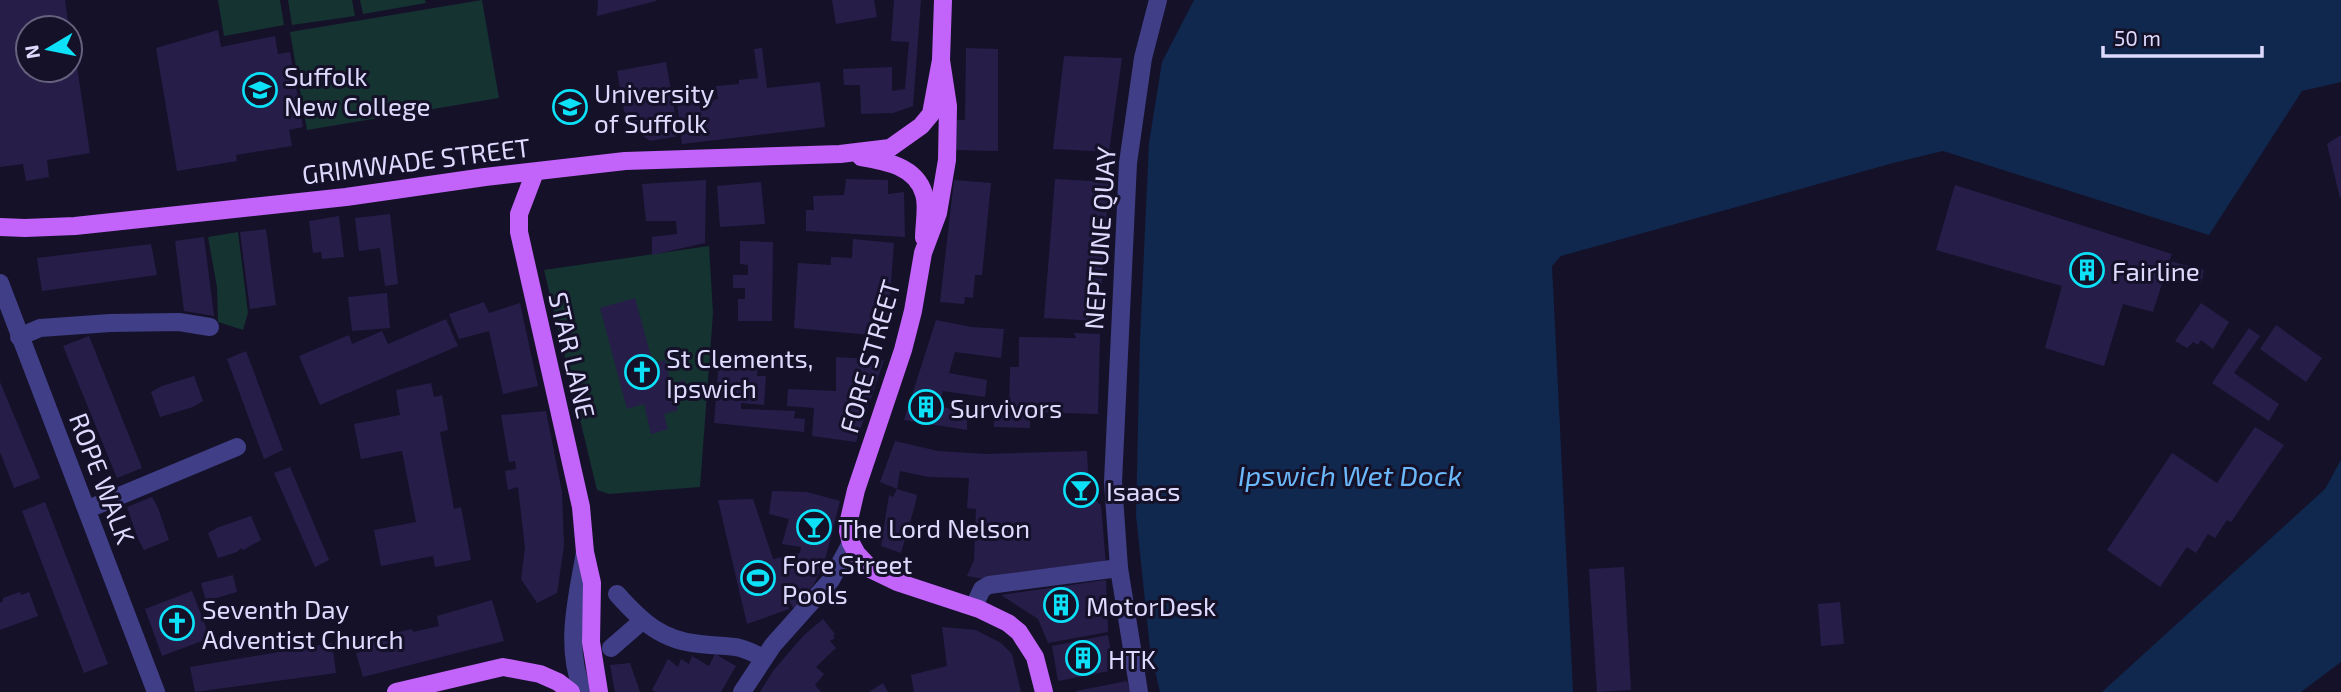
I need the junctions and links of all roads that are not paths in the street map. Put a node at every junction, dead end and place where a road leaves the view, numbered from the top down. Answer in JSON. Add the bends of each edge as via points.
{"nodes":[{"id":1,"x":943,"y":0,"type":"edge"},
{"id":2,"x":1158,"y":0,"type":"edge"},
{"id":3,"x":942,"y":60,"type":"junction"},
{"id":4,"x":840,"y":154,"type":"junction"},
{"id":5,"x":535,"y":172,"type":"junction"},
{"id":6,"x":0,"y":227,"type":"edge"},
{"id":7,"x":923,"y":253,"type":"junction"},
{"id":8,"x":0,"y":284,"type":"edge"},
{"id":9,"x":210,"y":327,"type":"dead end"},
{"id":10,"x":19,"y":337,"type":"junction"},
{"id":11,"x":237,"y":447,"type":"dead end"},
{"id":12,"x":88,"y":509,"type":"junction"},
{"id":13,"x":850,"y":543,"type":"junction"},
{"id":14,"x":585,"y":552,"type":"junction"},
{"id":15,"x":1119,"y":568,"type":"junction"},
{"id":16,"x":617,"y":594,"type":"dead end"},
{"id":17,"x":974,"y":606,"type":"junction"},
{"id":18,"x":642,"y":621,"type":"junction"},
{"id":19,"x":611,"y":648,"type":"dead end"},
{"id":20,"x":763,"y":658,"type":"junction"},
{"id":21,"x":156,"y":692,"type":"edge"},
{"id":22,"x":397,"y":692,"type":"edge"},
{"id":23,"x":571,"y":692,"type":"edge"},
{"id":24,"x":583,"y":692,"type":"edge"},
{"id":25,"x":599,"y":692,"type":"edge"},
{"id":26,"x":742,"y":692,"type":"edge"},
{"id":27,"x":1044,"y":692,"type":"edge"},
{"id":28,"x":1139,"y":692,"type":"edge"}],
"edges":[{"from":1,"to":3,"type":"main road","name":"FORE STREET"},
{"from":2,"to":15,"type":"street","name":"NEPTUNE QUAY","via":[[1143,58],[1128,163],[1113,481]]},
{"from":3,"to":4,"type":"main road","name":"GRIMWADE STREET","via":[[934,105],[921,126],[890,148]]},
{"from":3,"to":7,"type":"main road","name":"FORE STREET","via":[[948,106],[947,160],[938,213]]},
{"from":4,"to":5,"type":"main road","name":"GRIMWADE STREET","via":[[625,162]]},
{"from":4,"to":7,"type":"main road","name":"GRIMWADE STREET","via":[[906,169],[919,183],[925,195]]},
{"from":5,"to":6,"type":"main road","name":"GRIMWADE STREET","via":[[75,226]]},
{"from":5,"to":14,"type":"main road","name":"STAR LANE","via":[[519,214],[519,232],[577,484]]},
{"from":7,"to":13,"type":"main road","name":"FORE STREET","via":[[903,350],[851,510]]},
{"from":8,"to":10,"type":"street","name":"ROPE WALK"},
{"from":9,"to":10,"type":"street","via":[[172,321],[110,323],[40,328]]},
{"from":10,"to":12,"type":"street","name":"ROPE WALK"},
{"from":11,"to":12,"type":"street"},
{"from":12,"to":21,"type":"street","name":"ROPE WALK"},
{"from":13,"to":17,"type":"main road","via":[[872,570]]},
{"from":13,"to":20,"type":"street","name":"FORE STREET","via":[[831,580]]},
{"from":14,"to":24,"type":"street","name":"STAR LANE","via":[[573,624],[574,658]]},
{"from":14,"to":25,"type":"main road","name":"STAR LANE","via":[[592,583],[591,642]]},
{"from":15,"to":17,"type":"street","via":[[989,585]]},
{"from":15,"to":28,"type":"street","name":"NEPTUNE QUAY"},
{"from":16,"to":18,"type":"street"},
{"from":17,"to":27,"type":"main road","via":[[1019,632],[1035,657]]},
{"from":18,"to":19,"type":"street"},
{"from":18,"to":20,"type":"street","via":[[678,640],[741,646]]},
{"from":20,"to":26,"type":"street","name":"FORE STREET"},
{"from":22,"to":23,"type":"main road","via":[[503,667],[540,674]]}]}
